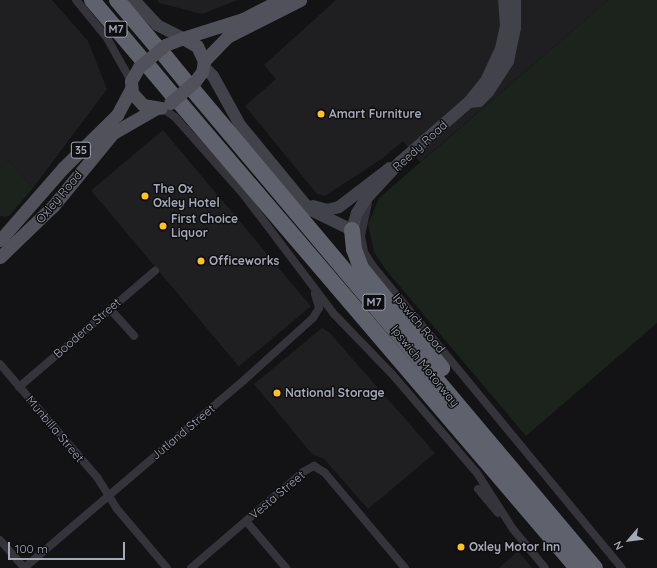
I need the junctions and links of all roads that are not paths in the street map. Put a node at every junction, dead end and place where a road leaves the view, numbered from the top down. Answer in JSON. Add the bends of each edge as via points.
{"nodes":[{"id":1,"x":76,"y":0,"type":"edge"},
{"id":2,"x":92,"y":0,"type":"edge"},
{"id":3,"x":117,"y":0,"type":"edge"},
{"id":4,"x":134,"y":0,"type":"edge"},
{"id":5,"x":280,"y":0,"type":"edge"},
{"id":6,"x":300,"y":0,"type":"edge"},
{"id":7,"x":504,"y":0,"type":"edge"},
{"id":8,"x":515,"y":0,"type":"edge"},
{"id":9,"x":182,"y":38,"type":"junction"},
{"id":10,"x":161,"y":48,"type":"junction"},
{"id":11,"x":143,"y":64,"type":"junction"},
{"id":12,"x":204,"y":64,"type":"junction"},
{"id":13,"x":131,"y":85,"type":"junction"},
{"id":14,"x":192,"y":85,"type":"junction"},
{"id":15,"x":469,"y":102,"type":"junction"},
{"id":16,"x":168,"y":103,"type":"junction"},
{"id":17,"x":400,"y":162,"type":"junction"},
{"id":18,"x":300,"y":196,"type":"junction"},
{"id":19,"x":266,"y":221,"type":"junction"},
{"id":20,"x":357,"y":233,"type":"junction"},
{"id":21,"x":2,"y":234,"type":"edge"},
{"id":22,"x":16,"y":243,"type":"junction"},
{"id":23,"x":0,"y":257,"type":"edge"},
{"id":24,"x":156,"y":271,"type":"dead end"},
{"id":25,"x":311,"y":286,"type":"junction"},
{"id":26,"x":110,"y":308,"type":"junction"},
{"id":27,"x":134,"y":336,"type":"dead end"},
{"id":28,"x":380,"y":338,"type":"junction"},
{"id":29,"x":0,"y":364,"type":"edge"},
{"id":30,"x":19,"y":387,"type":"junction"},
{"id":31,"x":478,"y":489,"type":"dead end"},
{"id":32,"x":109,"y":496,"type":"junction"},
{"id":33,"x":550,"y":516,"type":"junction"},
{"id":34,"x":246,"y":521,"type":"junction"},
{"id":35,"x":0,"y":540,"type":"edge"},
{"id":36,"x":521,"y":540,"type":"junction"},
{"id":37,"x":24,"y":568,"type":"edge"},
{"id":38,"x":167,"y":568,"type":"edge"},
{"id":39,"x":191,"y":568,"type":"edge"},
{"id":40,"x":286,"y":568,"type":"edge"},
{"id":41,"x":405,"y":568,"type":"edge"},
{"id":42,"x":545,"y":568,"type":"edge"},
{"id":43,"x":576,"y":568,"type":"edge"},
{"id":44,"x":595,"y":568,"type":"edge"},
{"id":45,"x":622,"y":568,"type":"edge"}],
"edges":[{"from":1,"to":13,"type":"street","via":[[107,38]]},
{"from":2,"to":11,"type":"highway","name":"Ipswich Motorway","number":"M7"},
{"from":3,"to":10,"type":"highway","name":"Ipswich Motorway","number":"M7"},
{"from":4,"to":9,"type":"main road","via":[[157,25]]},
{"from":5,"to":9,"type":"main road","number":"35","via":[[243,19]]},
{"from":6,"to":12,"type":"main road","number":"35","via":[[227,37]]},
{"from":7,"to":15,"type":"main road","name":"Reedy Road","via":[[506,26],[501,49],[486,81]]},
{"from":8,"to":15,"type":"main road","name":"Reedy Road","via":[[516,28],[508,61],[480,101]]},
{"from":9,"to":10,"type":"main road","number":"35"},
{"from":9,"to":12,"type":"main road","via":[[197,46]]},
{"from":10,"to":11,"type":"main road","number":"35","bridge":true},
{"from":10,"to":14,"type":"highway","name":"Ipswich Motorway","number":"M7"},
{"from":11,"to":13,"type":"main road","number":"35"},
{"from":11,"to":16,"type":"highway","name":"Ipswich Motorway","number":"M7"},
{"from":12,"to":14,"type":"main road","number":"35"},
{"from":12,"to":18,"type":"main road","via":[[240,125]]},
{"from":13,"to":16,"type":"main road","via":[[139,102]]},
{"from":13,"to":21,"type":"main road","name":"Oxley Road","number":"35","via":[[117,115],[63,168]]},
{"from":14,"to":16,"type":"main road","number":"35","bridge":true},
{"from":14,"to":33,"type":"highway","name":"Ipswich Motorway","number":"M7"},
{"from":15,"to":17,"type":"main road","name":"Reedy Road"},
{"from":16,"to":19,"type":"street","via":[[175,117]]},
{"from":16,"to":22,"type":"main road","name":"Oxley Road","number":"35","via":[[113,133],[53,206]]},
{"from":16,"to":28,"type":"highway","name":"Ipswich Motorway","number":"M7"},
{"from":17,"to":18,"type":"main road","via":[[376,177],[336,209],[318,209]]},
{"from":17,"to":20,"type":"main road","name":"Reedy Road","via":[[360,207]]},
{"from":18,"to":20,"type":"main road","via":[[312,211]]},
{"from":19,"to":25,"type":"street"},
{"from":19,"to":28,"type":"highway","via":[[333,300],[368,335]]},
{"from":20,"to":33,"type":"highway","via":[[354,249],[363,271],[541,496]]},
{"from":20,"to":45,"type":"street","name":"Ipswich Road","via":[[373,268]]},
{"from":21,"to":22,"type":"street"},
{"from":22,"to":23,"type":"main road","name":"Oxley Road","number":"35"},
{"from":24,"to":26,"type":"street","name":"Boodera Street"},
{"from":25,"to":32,"type":"street","name":"Jutland Street","via":[[319,308],[316,315]]},
{"from":25,"to":36,"type":"street","via":[[474,469]]},
{"from":26,"to":27,"type":"street"},
{"from":26,"to":30,"type":"street","name":"Boodera Street"},
{"from":28,"to":43,"type":"highway","name":"Ipswich Motorway","number":"M7"},
{"from":29,"to":30,"type":"street","name":"Munbilla Street"},
{"from":30,"to":32,"type":"street","name":"Munbilla Street","via":[[97,478]]},
{"from":31,"to":36,"type":"street"},
{"from":32,"to":37,"type":"street","name":"Jutland Street"},
{"from":32,"to":38,"type":"street","name":"Munbilla Street"},
{"from":33,"to":44,"type":"highway","name":"Ipswich Motorway","number":"M7"},
{"from":34,"to":39,"type":"street","name":"Vesta Street"},
{"from":34,"to":40,"type":"street"},
{"from":34,"to":41,"type":"street","name":"Vesta Street","via":[[303,472],[310,467],[318,467]]},
{"from":35,"to":37,"type":"street"},
{"from":36,"to":42,"type":"street"}]}
